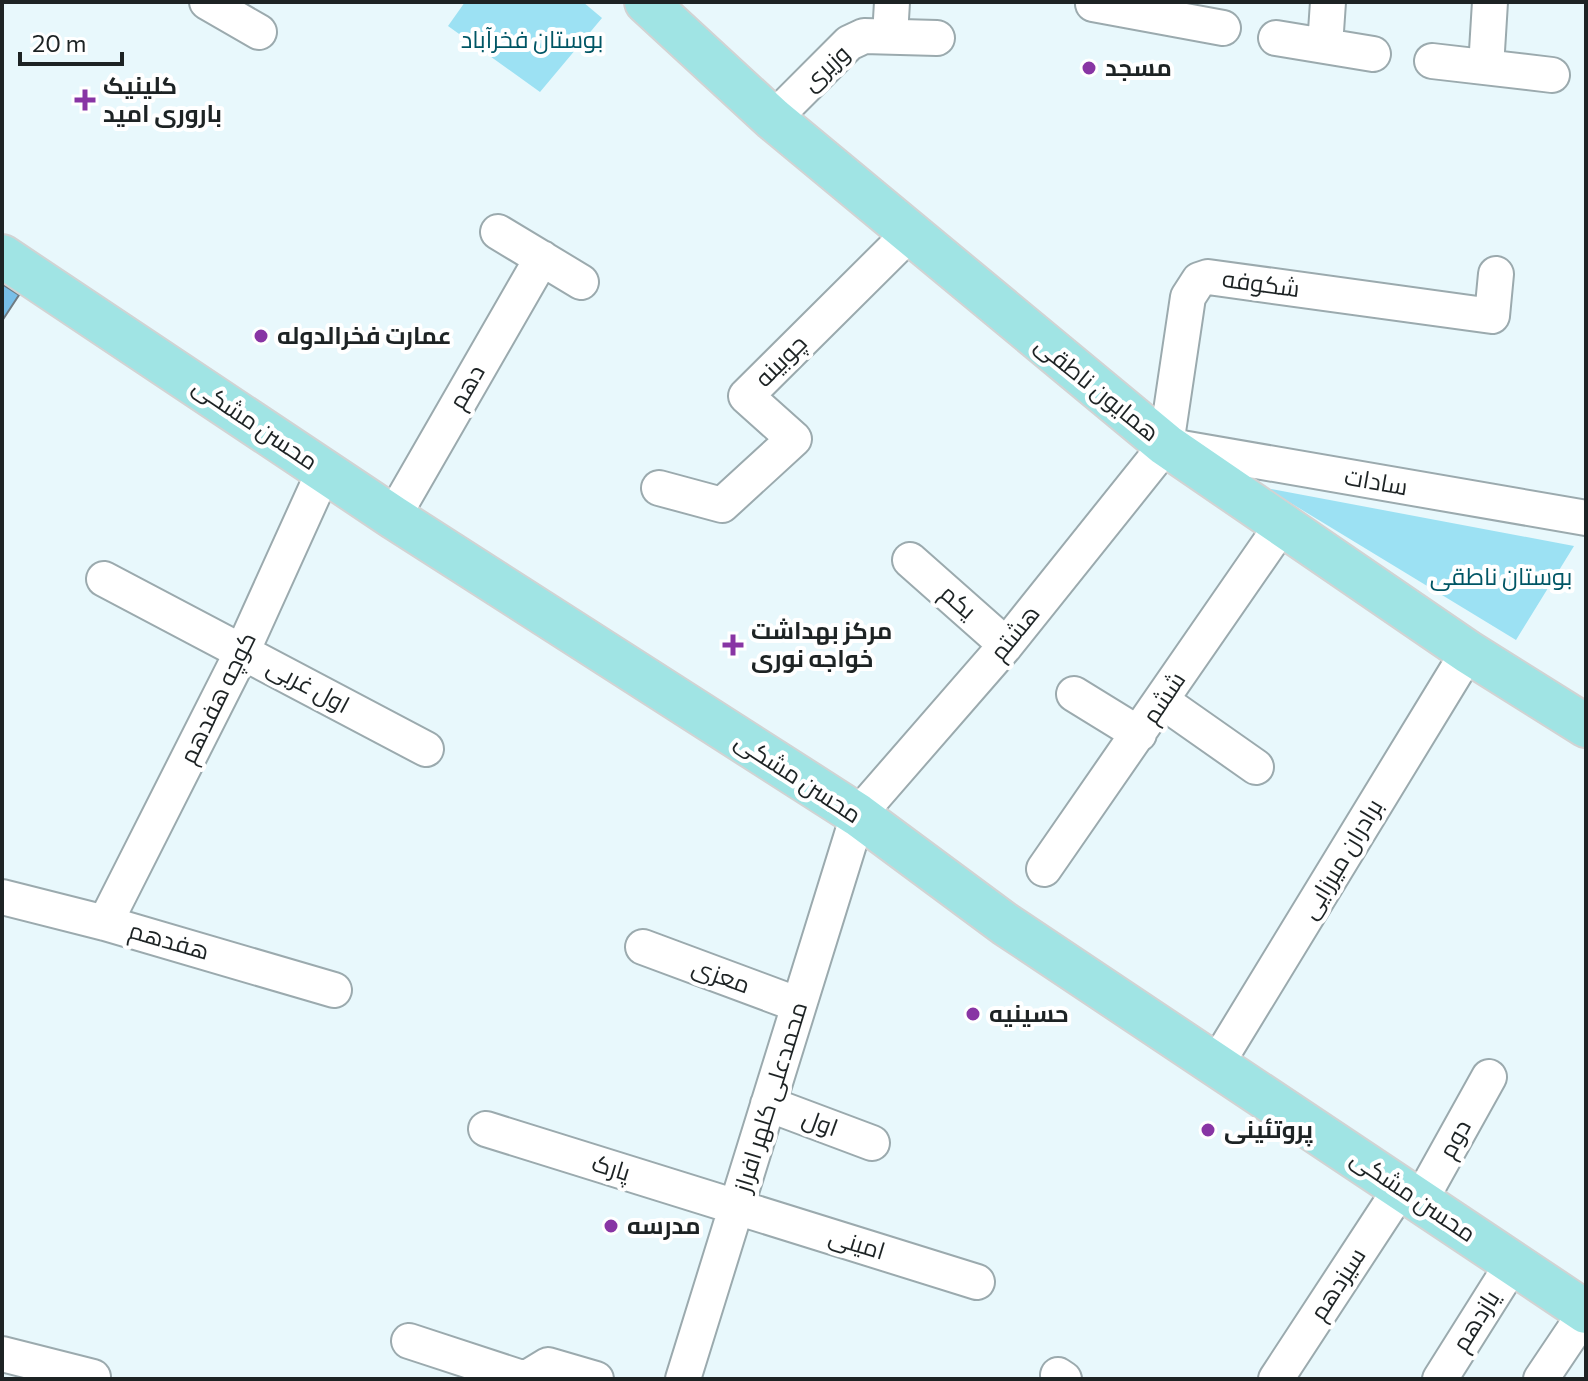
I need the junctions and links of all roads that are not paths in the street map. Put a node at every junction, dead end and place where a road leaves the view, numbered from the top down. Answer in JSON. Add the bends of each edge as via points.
{"nodes":[{"id":1,"x":207,"y":2,"type":"edge"},
{"id":2,"x":646,"y":2,"type":"edge"},
{"id":3,"x":892,"y":2,"type":"edge"},
{"id":4,"x":1328,"y":2,"type":"edge"},
{"id":5,"x":1490,"y":2,"type":"edge"},
{"id":6,"x":1093,"y":4,"type":"dead end"},
{"id":7,"x":1166,"y":10,"type":"edge"},
{"id":8,"x":1223,"y":28,"type":"dead end"},
{"id":9,"x":259,"y":32,"type":"dead end"},
{"id":10,"x":890,"y":36,"type":"junction"},
{"id":11,"x":937,"y":38,"type":"dead end"},
{"id":12,"x":1276,"y":38,"type":"dead end"},
{"id":13,"x":1325,"y":46,"type":"junction"},
{"id":14,"x":1373,"y":54,"type":"dead end"},
{"id":15,"x":1432,"y":61,"type":"dead end"},
{"id":16,"x":1486,"y":67,"type":"junction"},
{"id":17,"x":1552,"y":75,"type":"dead end"},
{"id":18,"x":773,"y":119,"type":"junction"},
{"id":19,"x":498,"y":232,"type":"dead end"},
{"id":20,"x":909,"y":234,"type":"junction"},
{"id":21,"x":2,"y":256,"type":"edge"},
{"id":22,"x":542,"y":258,"type":"junction"},
{"id":23,"x":1496,"y":274,"type":"dead end"},
{"id":24,"x":581,"y":282,"type":"dead end"},
{"id":25,"x":1166,"y":445,"type":"junction"},
{"id":26,"x":324,"y":471,"type":"junction"},
{"id":27,"x":659,"y":488,"type":"dead end"},
{"id":28,"x":393,"y":517,"type":"junction"},
{"id":29,"x":1586,"y":518,"type":"edge"},
{"id":30,"x":1282,"y":525,"type":"junction"},
{"id":31,"x":910,"y":560,"type":"dead end"},
{"id":32,"x":104,"y":579,"type":"dead end"},
{"id":33,"x":1006,"y":645,"type":"junction"},
{"id":34,"x":242,"y":652,"type":"junction"},
{"id":35,"x":1468,"y":652,"type":"junction"},
{"id":36,"x":1074,"y":694,"type":"dead end"},
{"id":37,"x":1162,"y":701,"type":"junction"},
{"id":38,"x":1586,"y":726,"type":"edge"},
{"id":39,"x":1139,"y":734,"type":"junction"},
{"id":40,"x":426,"y":749,"type":"dead end"},
{"id":41,"x":1256,"y":767,"type":"dead end"},
{"id":42,"x":858,"y":815,"type":"junction"},
{"id":43,"x":1044,"y":869,"type":"dead end"},
{"id":44,"x":2,"y":897,"type":"edge"},
{"id":45,"x":105,"y":923,"type":"junction"},
{"id":46,"x":643,"y":947,"type":"dead end"},
{"id":47,"x":334,"y":990,"type":"dead end"},
{"id":48,"x":799,"y":1005,"type":"junction"},
{"id":49,"x":1216,"y":1065,"type":"junction"},
{"id":50,"x":1489,"y":1077,"type":"dead end"},
{"id":51,"x":768,"y":1104,"type":"junction"},
{"id":52,"x":486,"y":1129,"type":"dead end"},
{"id":53,"x":872,"y":1143,"type":"dead end"},
{"id":54,"x":1411,"y":1194,"type":"junction"},
{"id":55,"x":737,"y":1207,"type":"junction"},
{"id":56,"x":1513,"y":1263,"type":"junction"},
{"id":57,"x":977,"y":1282,"type":"dead end"},
{"id":58,"x":1586,"y":1312,"type":"edge"},
{"id":59,"x":409,"y":1341,"type":"dead end"},
{"id":60,"x":2,"y":1354,"type":"edge"},
{"id":61,"x":93,"y":1377,"type":"edge"},
{"id":62,"x":596,"y":1379,"type":"edge"},
{"id":63,"x":683,"y":1379,"type":"edge"},
{"id":64,"x":1276,"y":1379,"type":"edge"},
{"id":65,"x":1440,"y":1379,"type":"edge"},
{"id":66,"x":1541,"y":1379,"type":"edge"}],
"edges":[{"from":1,"to":9,"type":"street"},
{"from":2,"to":18,"type":"main road","name":"همایون ناطقی"},
{"from":3,"to":10,"type":"street"},
{"from":4,"to":13,"type":"street"},
{"from":5,"to":16,"type":"street"},
{"from":6,"to":7,"type":"street"},
{"from":7,"to":8,"type":"street"},
{"from":10,"to":11,"type":"street","name":"وزیری"},
{"from":10,"to":18,"type":"street","name":"وزیری","via":[[864,36],[849,43]]},
{"from":12,"to":13,"type":"street"},
{"from":13,"to":14,"type":"street"},
{"from":15,"to":16,"type":"street"},
{"from":16,"to":17,"type":"street"},
{"from":18,"to":20,"type":"main road","name":"همایون ناطقی"},
{"from":19,"to":22,"type":"street"},
{"from":20,"to":25,"type":"main road","name":"همایون ناطقی"},
{"from":20,"to":27,"type":"street","name":"چوبینه","via":[[746,396],[794,439],[722,505]]},
{"from":21,"to":26,"type":"main road","name":"محسن مشکی"},
{"from":22,"to":24,"type":"street"},
{"from":22,"to":28,"type":"street","name":"دهم"},
{"from":23,"to":25,"type":"street","name":"شکوفه","via":[[1492,316],[1208,277],[1199,280],[1188,297]]},
{"from":25,"to":29,"type":"street","name":"سادات"},
{"from":25,"to":30,"type":"main road","name":"همایون ناطقی"},
{"from":25,"to":33,"type":"street","name":"هشتم"},
{"from":26,"to":28,"type":"main road","name":"محسن مشکی"},
{"from":26,"to":34,"type":"street","name":"کوچه هفدهم"},
{"from":28,"to":42,"type":"main road","name":"محسن مشکی"},
{"from":30,"to":35,"type":"main road","name":"همایون ناطقی"},
{"from":30,"to":37,"type":"street","name":"ششم"},
{"from":31,"to":33,"type":"street","name":"یکم"},
{"from":32,"to":34,"type":"street","name":"اول غربی"},
{"from":33,"to":42,"type":"street","name":"هشتم"},
{"from":34,"to":40,"type":"street","name":"اول غربی"},
{"from":34,"to":45,"type":"street","name":"کوچه هفدهم"},
{"from":35,"to":38,"type":"main road","name":"همایون ناطقی"},
{"from":35,"to":49,"type":"street","name":"برادران میرزایی"},
{"from":36,"to":39,"type":"street"},
{"from":37,"to":39,"type":"street","name":"ششم"},
{"from":37,"to":41,"type":"street"},
{"from":39,"to":43,"type":"street","name":"ششم"},
{"from":42,"to":48,"type":"street","name":"محمدعلی کلهر افراز"},
{"from":42,"to":49,"type":"main road","name":"محسن مشکی","via":[[1005,924]]},
{"from":44,"to":45,"type":"street","name":"هفدهم"},
{"from":45,"to":47,"type":"street","name":"هفدهم"},
{"from":46,"to":48,"type":"street","name":"معزی"},
{"from":48,"to":51,"type":"street","name":"محمدعلی کلهر افراز"},
{"from":49,"to":54,"type":"main road","name":"محسن مشکی"},
{"from":50,"to":54,"type":"street","name":"دوم"},
{"from":51,"to":53,"type":"street","name":"اول"},
{"from":51,"to":55,"type":"street","name":"محمدعلی کلهر افراز"},
{"from":52,"to":55,"type":"street","name":"پارک"},
{"from":54,"to":56,"type":"main road","name":"محسن مشکی"},
{"from":54,"to":64,"type":"street","name":"سیزدهم"},
{"from":55,"to":57,"type":"street","name":"امینی"},
{"from":55,"to":63,"type":"street","name":"محمدعلی کلهر افراز"},
{"from":56,"to":58,"type":"main road","name":"محسن مشکی"},
{"from":56,"to":65,"type":"street","name":"یازدهم"},
{"from":58,"to":66,"type":"street"},
{"from":59,"to":62,"type":"street","via":[[525,1379],[548,1365]]},
{"from":60,"to":61,"type":"street"}]}
